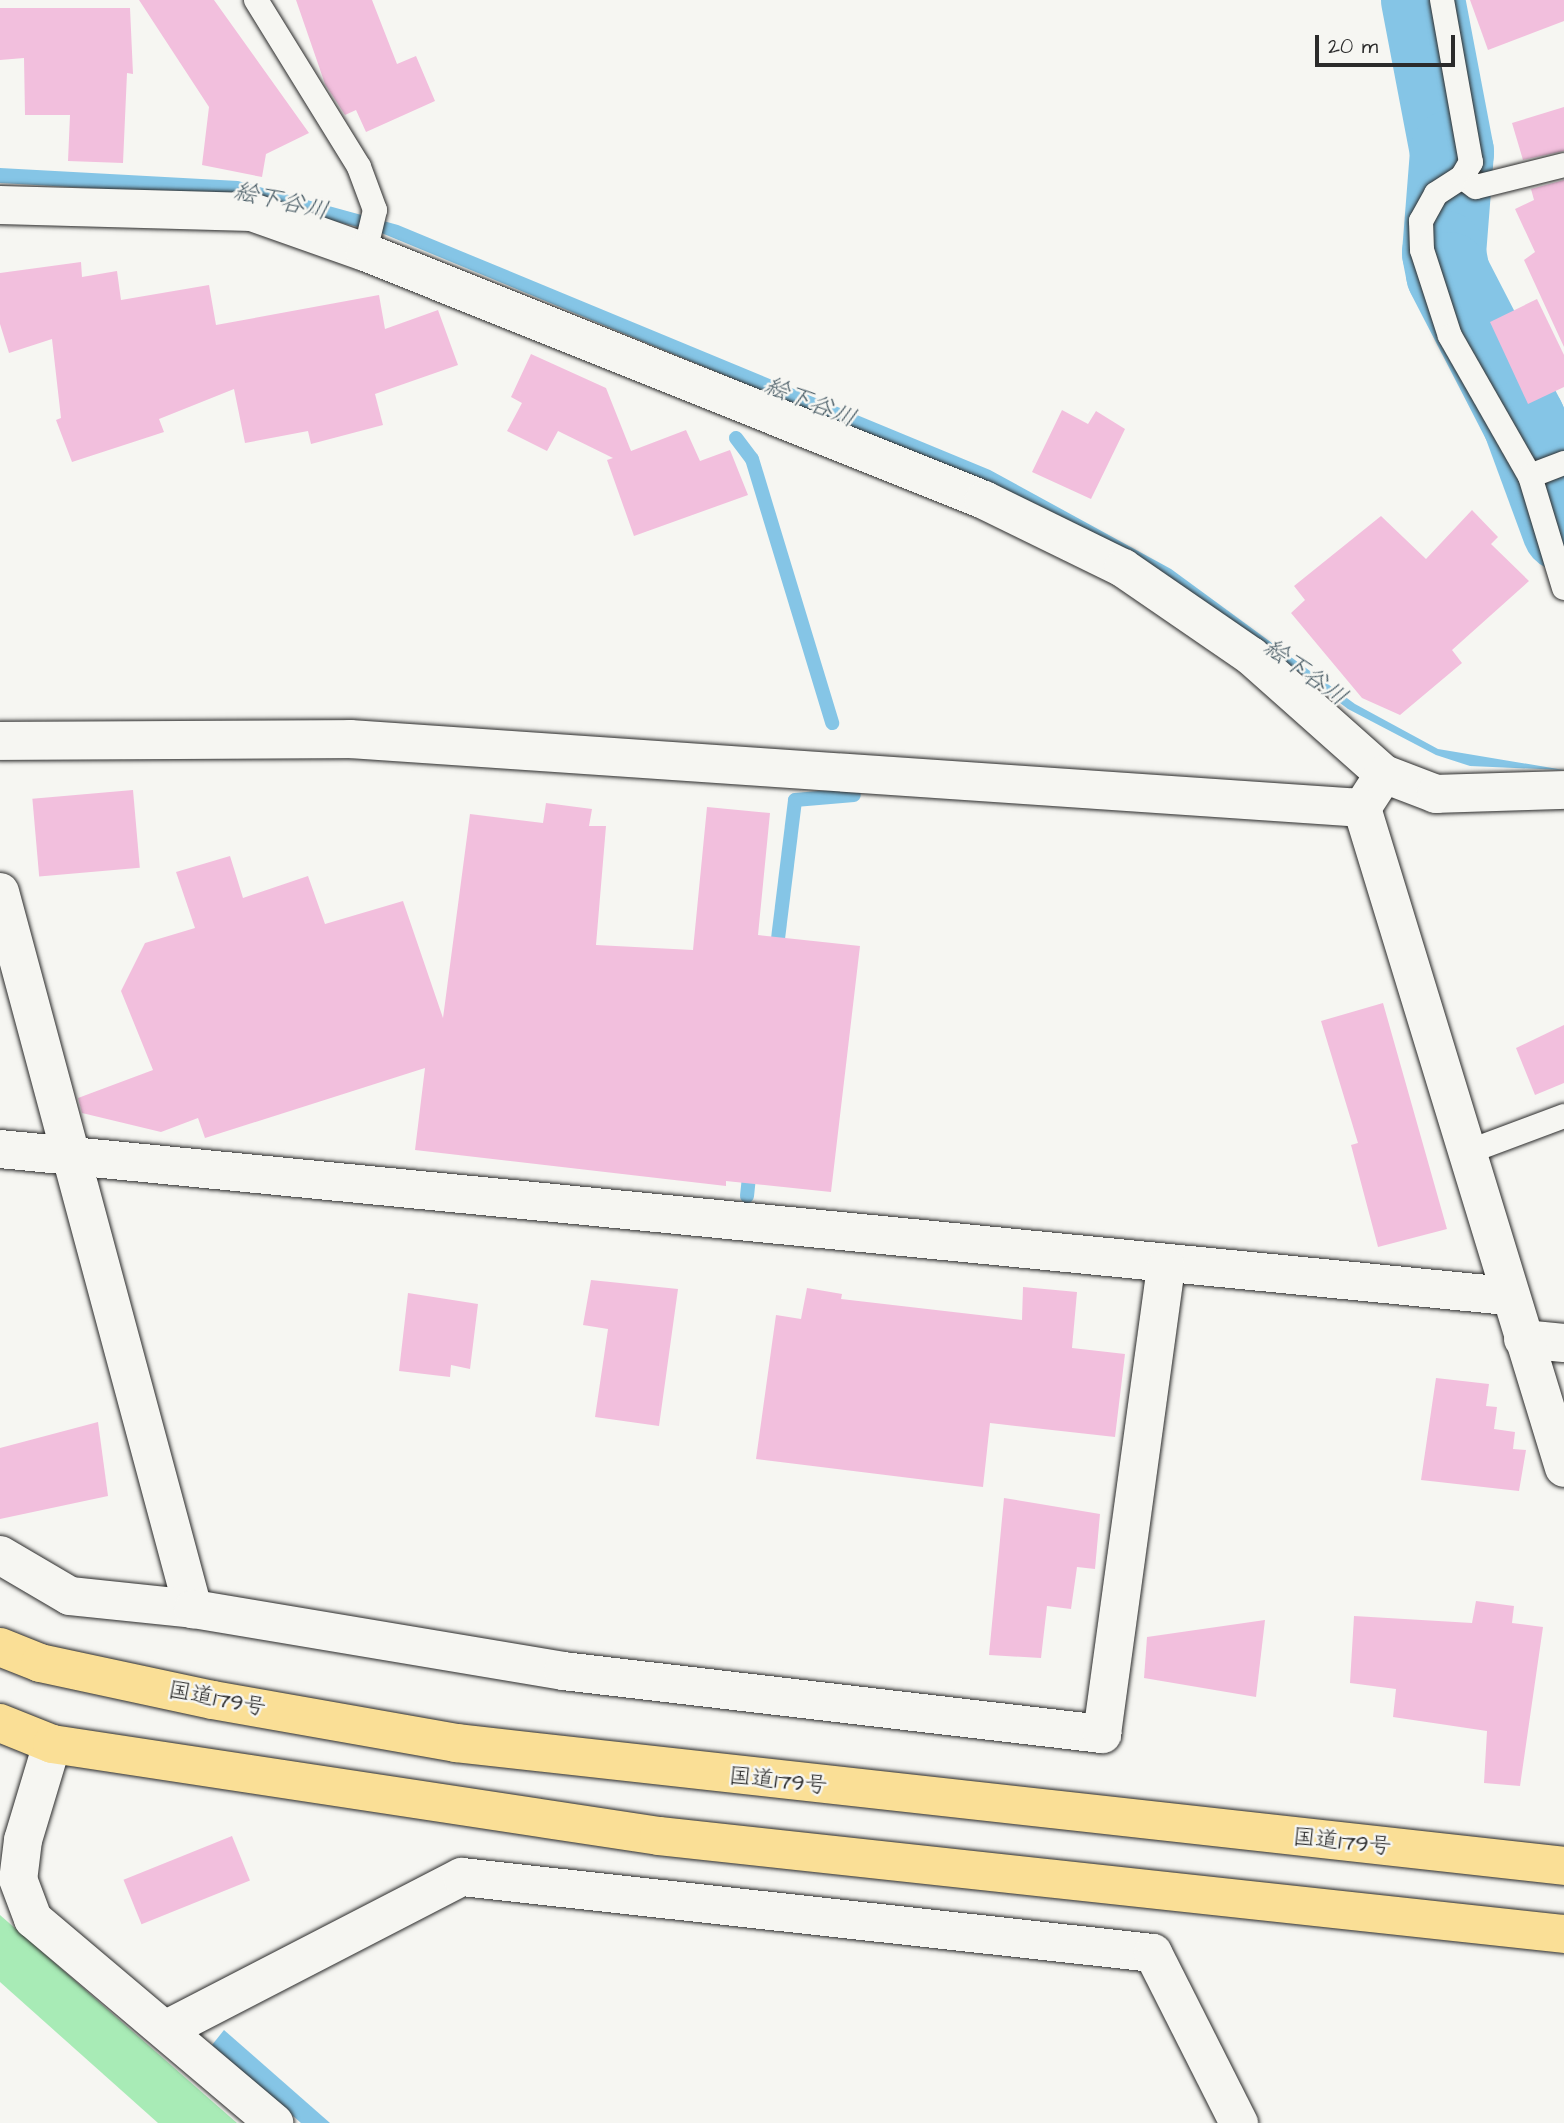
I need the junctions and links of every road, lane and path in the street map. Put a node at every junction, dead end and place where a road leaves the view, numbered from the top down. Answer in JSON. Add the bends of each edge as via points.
{"nodes":[{"id":1,"x":256,"y":0,"type":"edge"},
{"id":2,"x":1442,"y":0,"type":"edge"},
{"id":3,"x":1564,"y":165,"type":"edge"},
{"id":4,"x":1462,"y":177,"type":"junction"},
{"id":5,"x":0,"y":205,"type":"edge"},
{"id":6,"x":365,"y":252,"type":"junction"},
{"id":7,"x":1564,"y":464,"type":"edge"},
{"id":8,"x":1530,"y":476,"type":"junction"},
{"id":9,"x":1564,"y":588,"type":"edge"},
{"id":10,"x":0,"y":741,"type":"edge"},
{"id":11,"x":1384,"y":774,"type":"junction"},
{"id":12,"x":1564,"y":790,"type":"edge"},
{"id":13,"x":1362,"y":808,"type":"junction"},
{"id":14,"x":0,"y":892,"type":"edge"},
{"id":15,"x":1564,"y":1116,"type":"edge"},
{"id":16,"x":0,"y":1149,"type":"edge"},
{"id":17,"x":1465,"y":1153,"type":"junction"},
{"id":18,"x":67,"y":1158,"type":"junction"},
{"id":19,"x":1166,"y":1267,"type":"junction"},
{"id":20,"x":1507,"y":1296,"type":"junction"},
{"id":21,"x":1523,"y":1339,"type":"junction"},
{"id":22,"x":1564,"y":1343,"type":"edge"},
{"id":23,"x":1564,"y":1468,"type":"edge"},
{"id":24,"x":0,"y":1555,"type":"edge"},
{"id":25,"x":193,"y":1609,"type":"junction"},
{"id":26,"x":0,"y":1647,"type":"edge"},
{"id":27,"x":0,"y":1723,"type":"edge"},
{"id":28,"x":52,"y":1744,"type":"junction"},
{"id":29,"x":1564,"y":1866,"type":"edge"},
{"id":30,"x":1564,"y":1934,"type":"edge"},
{"id":31,"x":167,"y":2029,"type":"junction"},
{"id":32,"x":274,"y":2123,"type":"edge"},
{"id":33,"x":1239,"y":2123,"type":"edge"}],
"edges":[{"from":1,"to":6,"type":"lane","via":[[359,167],[375,210]]},
{"from":2,"to":4,"type":"lane","via":[[1471,162]]},
{"from":3,"to":4,"type":"lane","via":[[1476,187]]},
{"from":4,"to":8,"type":"lane","via":[[1436,194],[1421,221],[1430,288]]},
{"from":5,"to":6,"type":"street","via":[[252,212]]},
{"from":6,"to":11,"type":"street","via":[[984,500],[1123,568],[1251,656]]},
{"from":7,"to":8,"type":"lane"},
{"from":8,"to":9,"type":"lane"},
{"from":10,"to":13,"type":"street","via":[[350,739]]},
{"from":11,"to":12,"type":"street","via":[[1436,794]]},
{"from":11,"to":13,"type":"street"},
{"from":13,"to":17,"type":"street"},
{"from":14,"to":18,"type":"street"},
{"from":15,"to":17,"type":"lane"},
{"from":16,"to":18,"type":"street"},
{"from":17,"to":20,"type":"street"},
{"from":18,"to":19,"type":"street"},
{"from":18,"to":25,"type":"street"},
{"from":19,"to":20,"type":"street"},
{"from":19,"to":25,"type":"street","via":[[1102,1734],[563,1671]]},
{"from":20,"to":21,"type":"street"},
{"from":21,"to":22,"type":"street"},
{"from":21,"to":23,"type":"street"},
{"from":24,"to":25,"type":"street","via":[[70,1596]]},
{"from":26,"to":29,"type":"highway","name":"国道179号","via":[[40,1663],[456,1744]]},
{"from":27,"to":28,"type":"highway"},
{"from":28,"to":30,"type":"highway","via":[[659,1836]]},
{"from":28,"to":31,"type":"street","via":[[23,1840],[18,1879],[33,1919]]},
{"from":31,"to":32,"type":"street"},
{"from":31,"to":33,"type":"street","via":[[462,1877],[1153,1953]]}]}
